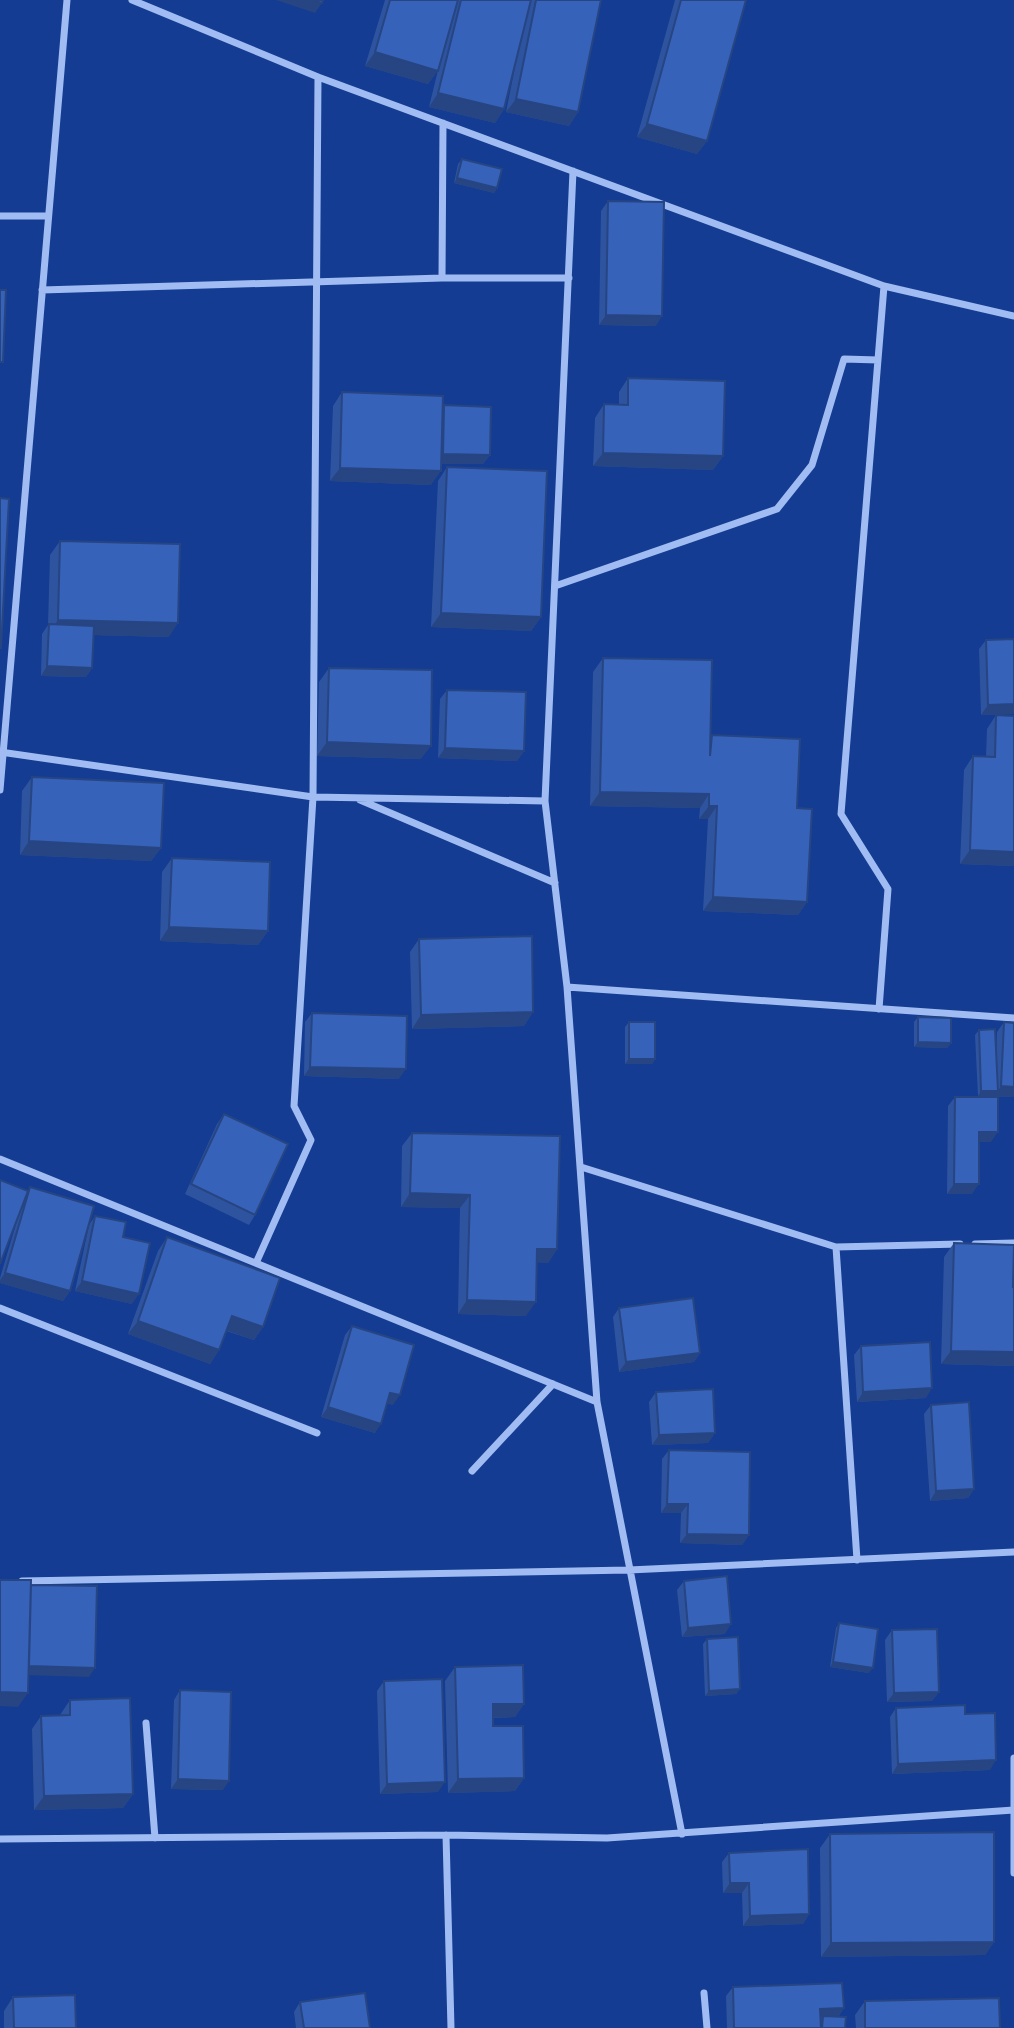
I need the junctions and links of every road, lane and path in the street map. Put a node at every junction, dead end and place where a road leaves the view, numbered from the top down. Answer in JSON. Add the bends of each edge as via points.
{"nodes":[{"id":1,"x":67,"y":0,"type":"edge"},
{"id":2,"x":132,"y":0,"type":"edge"},
{"id":3,"x":318,"y":77,"type":"junction"},
{"id":4,"x":443,"y":123,"type":"junction"},
{"id":5,"x":573,"y":171,"type":"junction"},
{"id":6,"x":0,"y":216,"type":"edge"},
{"id":7,"x":48,"y":216,"type":"junction"},
{"id":8,"x":442,"y":278,"type":"junction"},
{"id":9,"x":569,"y":278,"type":"junction"},
{"id":10,"x":316,"y":282,"type":"junction"},
{"id":11,"x":884,"y":286,"type":"junction"},
{"id":12,"x":43,"y":290,"type":"junction"},
{"id":13,"x":1014,"y":316,"type":"edge"},
{"id":14,"x":878,"y":360,"type":"junction"},
{"id":15,"x":555,"y":586,"type":"junction"},
{"id":16,"x":2,"y":752,"type":"edge"},
{"id":17,"x":0,"y":790,"type":"edge"},
{"id":18,"x":313,"y":797,"type":"junction"},
{"id":19,"x":354,"y":797,"type":"junction"},
{"id":20,"x":545,"y":801,"type":"junction"},
{"id":21,"x":555,"y":883,"type":"junction"},
{"id":22,"x":568,"y":987,"type":"junction"},
{"id":23,"x":879,"y":1009,"type":"junction"},
{"id":24,"x":1014,"y":1018,"type":"edge"},
{"id":25,"x":0,"y":1159,"type":"edge"},
{"id":26,"x":581,"y":1167,"type":"junction"},
{"id":27,"x":1014,"y":1243,"type":"edge"},
{"id":28,"x":836,"y":1247,"type":"junction"},
{"id":29,"x":256,"y":1263,"type":"junction"},
{"id":30,"x":0,"y":1308,"type":"edge"},
{"id":31,"x":553,"y":1384,"type":"junction"},
{"id":32,"x":597,"y":1402,"type":"junction"},
{"id":33,"x":317,"y":1433,"type":"dead end"},
{"id":34,"x":472,"y":1471,"type":"dead end"},
{"id":35,"x":1014,"y":1552,"type":"edge"},
{"id":36,"x":857,"y":1560,"type":"junction"},
{"id":37,"x":629,"y":1570,"type":"junction"},
{"id":38,"x":14,"y":1581,"type":"edge"},
{"id":39,"x":146,"y":1723,"type":"dead end"},
{"id":40,"x":1014,"y":1758,"type":"edge"},
{"id":41,"x":1013,"y":1810,"type":"edge"},
{"id":42,"x":682,"y":1834,"type":"junction"},
{"id":43,"x":446,"y":1835,"type":"junction"},
{"id":44,"x":155,"y":1838,"type":"junction"},
{"id":45,"x":0,"y":1839,"type":"edge"},
{"id":46,"x":1014,"y":1873,"type":"edge"},
{"id":47,"x":704,"y":1993,"type":"dead end"},
{"id":48,"x":451,"y":2028,"type":"edge"},
{"id":49,"x":707,"y":2028,"type":"edge"}],
"edges":[{"from":1,"to":7,"type":"street"},
{"from":2,"to":3,"type":"street"},
{"from":3,"to":4,"type":"street"},
{"from":3,"to":10,"type":"street"},
{"from":4,"to":5,"type":"street"},
{"from":4,"to":8,"type":"street"},
{"from":5,"to":9,"type":"street"},
{"from":5,"to":11,"type":"street"},
{"from":6,"to":7,"type":"street"},
{"from":7,"to":12,"type":"street"},
{"from":8,"to":9,"type":"street"},
{"from":8,"to":10,"type":"street"},
{"from":9,"to":15,"type":"street"},
{"from":10,"to":12,"type":"street"},
{"from":10,"to":18,"type":"street"},
{"from":11,"to":13,"type":"street"},
{"from":11,"to":14,"type":"street"},
{"from":12,"to":16,"type":"street"},
{"from":14,"to":15,"type":"street","via":[[844,359],[812,465],[777,509]]},
{"from":14,"to":23,"type":"street","via":[[841,814],[888,889]]},
{"from":15,"to":20,"type":"street"},
{"from":16,"to":17,"type":"street"},
{"from":16,"to":18,"type":"street"},
{"from":18,"to":19,"type":"street"},
{"from":18,"to":29,"type":"street","via":[[294,1106],[311,1140]]},
{"from":19,"to":20,"type":"street"},
{"from":19,"to":21,"type":"street"},
{"from":20,"to":21,"type":"street"},
{"from":21,"to":22,"type":"street"},
{"from":22,"to":23,"type":"street"},
{"from":22,"to":26,"type":"street"},
{"from":23,"to":24,"type":"street"},
{"from":25,"to":29,"type":"street"},
{"from":26,"to":28,"type":"street"},
{"from":26,"to":32,"type":"street"},
{"from":27,"to":28,"type":"street"},
{"from":28,"to":36,"type":"street"},
{"from":29,"to":31,"type":"street"},
{"from":30,"to":33,"type":"street"},
{"from":31,"to":32,"type":"street"},
{"from":31,"to":34,"type":"street"},
{"from":32,"to":37,"type":"street"},
{"from":35,"to":36,"type":"street"},
{"from":36,"to":37,"type":"street"},
{"from":37,"to":38,"type":"street"},
{"from":37,"to":42,"type":"street"},
{"from":39,"to":44,"type":"street"},
{"from":40,"to":41,"type":"street"},
{"from":41,"to":42,"type":"street"},
{"from":41,"to":46,"type":"street"},
{"from":42,"to":43,"type":"street","via":[[607,1838]]},
{"from":43,"to":44,"type":"street"},
{"from":43,"to":48,"type":"street"},
{"from":44,"to":45,"type":"street"},
{"from":47,"to":49,"type":"street"}]}
